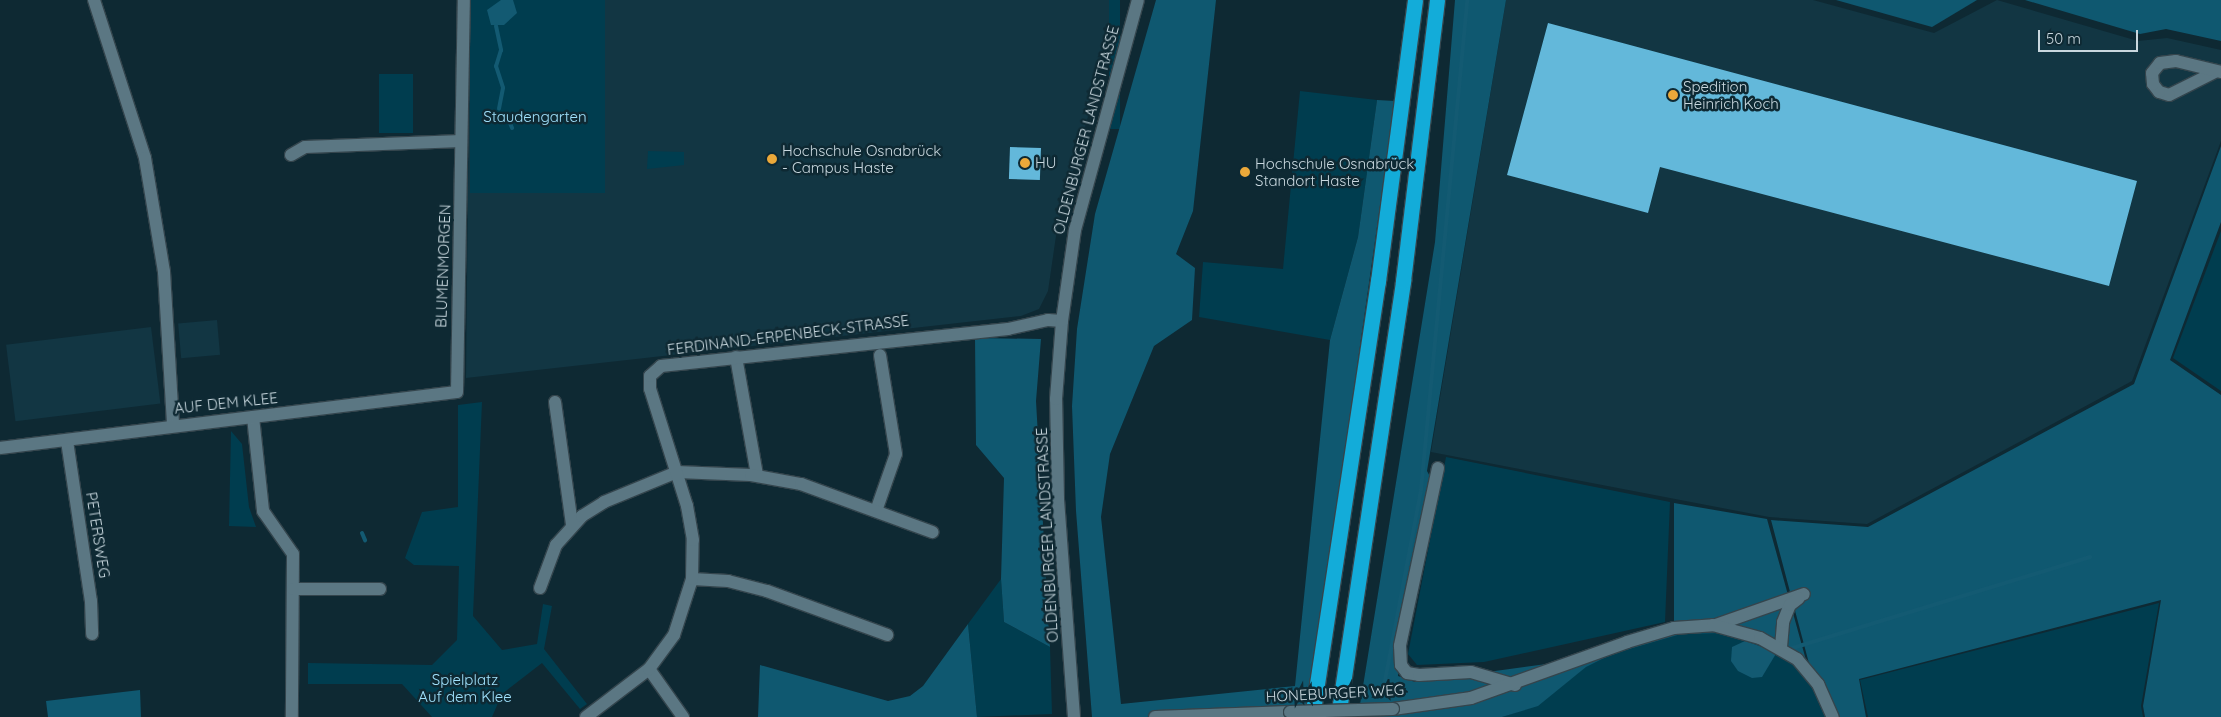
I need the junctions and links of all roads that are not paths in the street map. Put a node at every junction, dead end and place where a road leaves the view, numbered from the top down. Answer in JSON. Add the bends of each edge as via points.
{"nodes":[{"id":1,"x":94,"y":0,"type":"edge"},
{"id":2,"x":464,"y":0,"type":"edge"},
{"id":3,"x":1138,"y":0,"type":"edge"},
{"id":4,"x":1415,"y":0,"type":"edge"},
{"id":5,"x":1437,"y":0,"type":"edge"},
{"id":6,"x":461,"y":141,"type":"junction"},
{"id":7,"x":291,"y":155,"type":"dead end"},
{"id":8,"x":1062,"y":321,"type":"junction"},
{"id":9,"x":880,"y":355,"type":"dead end"},
{"id":10,"x":736,"y":357,"type":"junction"},
{"id":11,"x":456,"y":387,"type":"joint"},
{"id":12,"x":555,"y":402,"type":"dead end"},
{"id":13,"x":253,"y":417,"type":"junction"},
{"id":14,"x":173,"y":425,"type":"junction"},
{"id":15,"x":67,"y":441,"type":"junction"},
{"id":16,"x":0,"y":448,"type":"edge"},
{"id":17,"x":1438,"y":468,"type":"dead end"},
{"id":18,"x":677,"y":472,"type":"junction"},
{"id":19,"x":757,"y":476,"type":"junction"},
{"id":20,"x":876,"y":511,"type":"junction"},
{"id":21,"x":572,"y":525,"type":"junction"},
{"id":22,"x":932,"y":532,"type":"dead end"},
{"id":23,"x":692,"y":579,"type":"junction"},
{"id":24,"x":540,"y":588,"type":"dead end"},
{"id":25,"x":292,"y":589,"type":"junction"},
{"id":26,"x":380,"y":589,"type":"dead end"},
{"id":27,"x":1713,"y":625,"type":"junction"},
{"id":28,"x":92,"y":634,"type":"dead end"},
{"id":29,"x":887,"y":635,"type":"dead end"},
{"id":30,"x":1784,"y":649,"type":"junction"},
{"id":31,"x":649,"y":669,"type":"junction"},
{"id":32,"x":1515,"y":685,"type":"junction"},
{"id":33,"x":292,"y":717,"type":"edge"},
{"id":34,"x":586,"y":717,"type":"edge"},
{"id":35,"x":682,"y":717,"type":"edge"},
{"id":36,"x":1074,"y":717,"type":"edge"},
{"id":37,"x":1155,"y":717,"type":"edge"},
{"id":38,"x":1312,"y":717,"type":"edge"},
{"id":39,"x":1338,"y":717,"type":"edge"},
{"id":40,"x":1833,"y":717,"type":"edge"}],
"edges":[{"from":1,"to":14,"type":"street","via":[[145,158],[164,272]]},
{"from":2,"to":6,"type":"street","name":"BLUMENMORGEN"},
{"from":3,"to":8,"type":"street","name":"OLDENBURGER LANDSTRASSE","via":[[1075,230]]},
{"from":4,"to":38,"type":"highway","via":[[1378,281]]},
{"from":5,"to":39,"type":"highway","via":[[1403,281]]},
{"from":6,"to":7,"type":"street","via":[[305,147]]},
{"from":6,"to":11,"type":"street","name":"BLUMENMORGEN"},
{"from":8,"to":10,"type":"street","name":"FERDINAND-ERPENBECK-STRASSE"},
{"from":8,"to":36,"type":"street","name":"OLDENBURGER LANDSTRASSE","via":[[1056,399],[1058,499]]},
{"from":9,"to":20,"type":"street","via":[[896,454]]},
{"from":10,"to":18,"type":"street","name":"FERDINAND-ERPENBECK-STRASSE","via":[[662,366],[650,376],[650,389]]},
{"from":10,"to":19,"type":"street"},
{"from":11,"to":13,"type":"street","name":"AUF DEM KLEE"},
{"from":12,"to":21,"type":"street"},
{"from":13,"to":14,"type":"street","name":"AUF DEM KLEE"},
{"from":13,"to":25,"type":"street","via":[[263,511],[293,554]]},
{"from":14,"to":15,"type":"street","name":"AUF DEM KLEE"},
{"from":15,"to":16,"type":"street","name":"AUF DEM KLEE"},
{"from":15,"to":28,"type":"street","name":"PETERSWEG","via":[[91,602]]},
{"from":17,"to":32,"type":"street","name":"HONEBURGER WEG","via":[[1400,646],[1401,665],[1413,674],[1471,672]]},
{"from":18,"to":19,"type":"street"},
{"from":18,"to":21,"type":"street","via":[[604,502]]},
{"from":18,"to":23,"type":"street","name":"FERDINAND-ERPENBECK-STRASSE","via":[[693,540]]},
{"from":19,"to":20,"type":"street","via":[[801,484]]},
{"from":20,"to":22,"type":"street"},
{"from":21,"to":24,"type":"street","via":[[547,561]]},
{"from":23,"to":29,"type":"street","via":[[728,581],[767,591]]},
{"from":23,"to":31,"type":"street","name":"FERDINAND-ERPENBECK-STRASSE","via":[[674,635]]},
{"from":25,"to":26,"type":"street"},
{"from":25,"to":33,"type":"street"},
{"from":27,"to":30,"type":"street","name":"HONEBURGER WEG","via":[[1742,631]]},
{"from":27,"to":30,"type":"street","name":"HONEBURGER WEG","via":[[1804,594],[1786,613]]},
{"from":27,"to":32,"type":"street","name":"HONEBURGER WEG","via":[[1674,628],[1627,642]]},
{"from":30,"to":40,"type":"street","name":"HONEBURGER WEG","via":[[1818,684]]},
{"from":31,"to":34,"type":"street","name":"FERDINAND-ERPENBECK-STRASSE"},
{"from":31,"to":35,"type":"street"},
{"from":32,"to":37,"type":"street","name":"HONEBURGER WEG","bridge":true,"via":[[1471,698],[1393,709]]}]}
